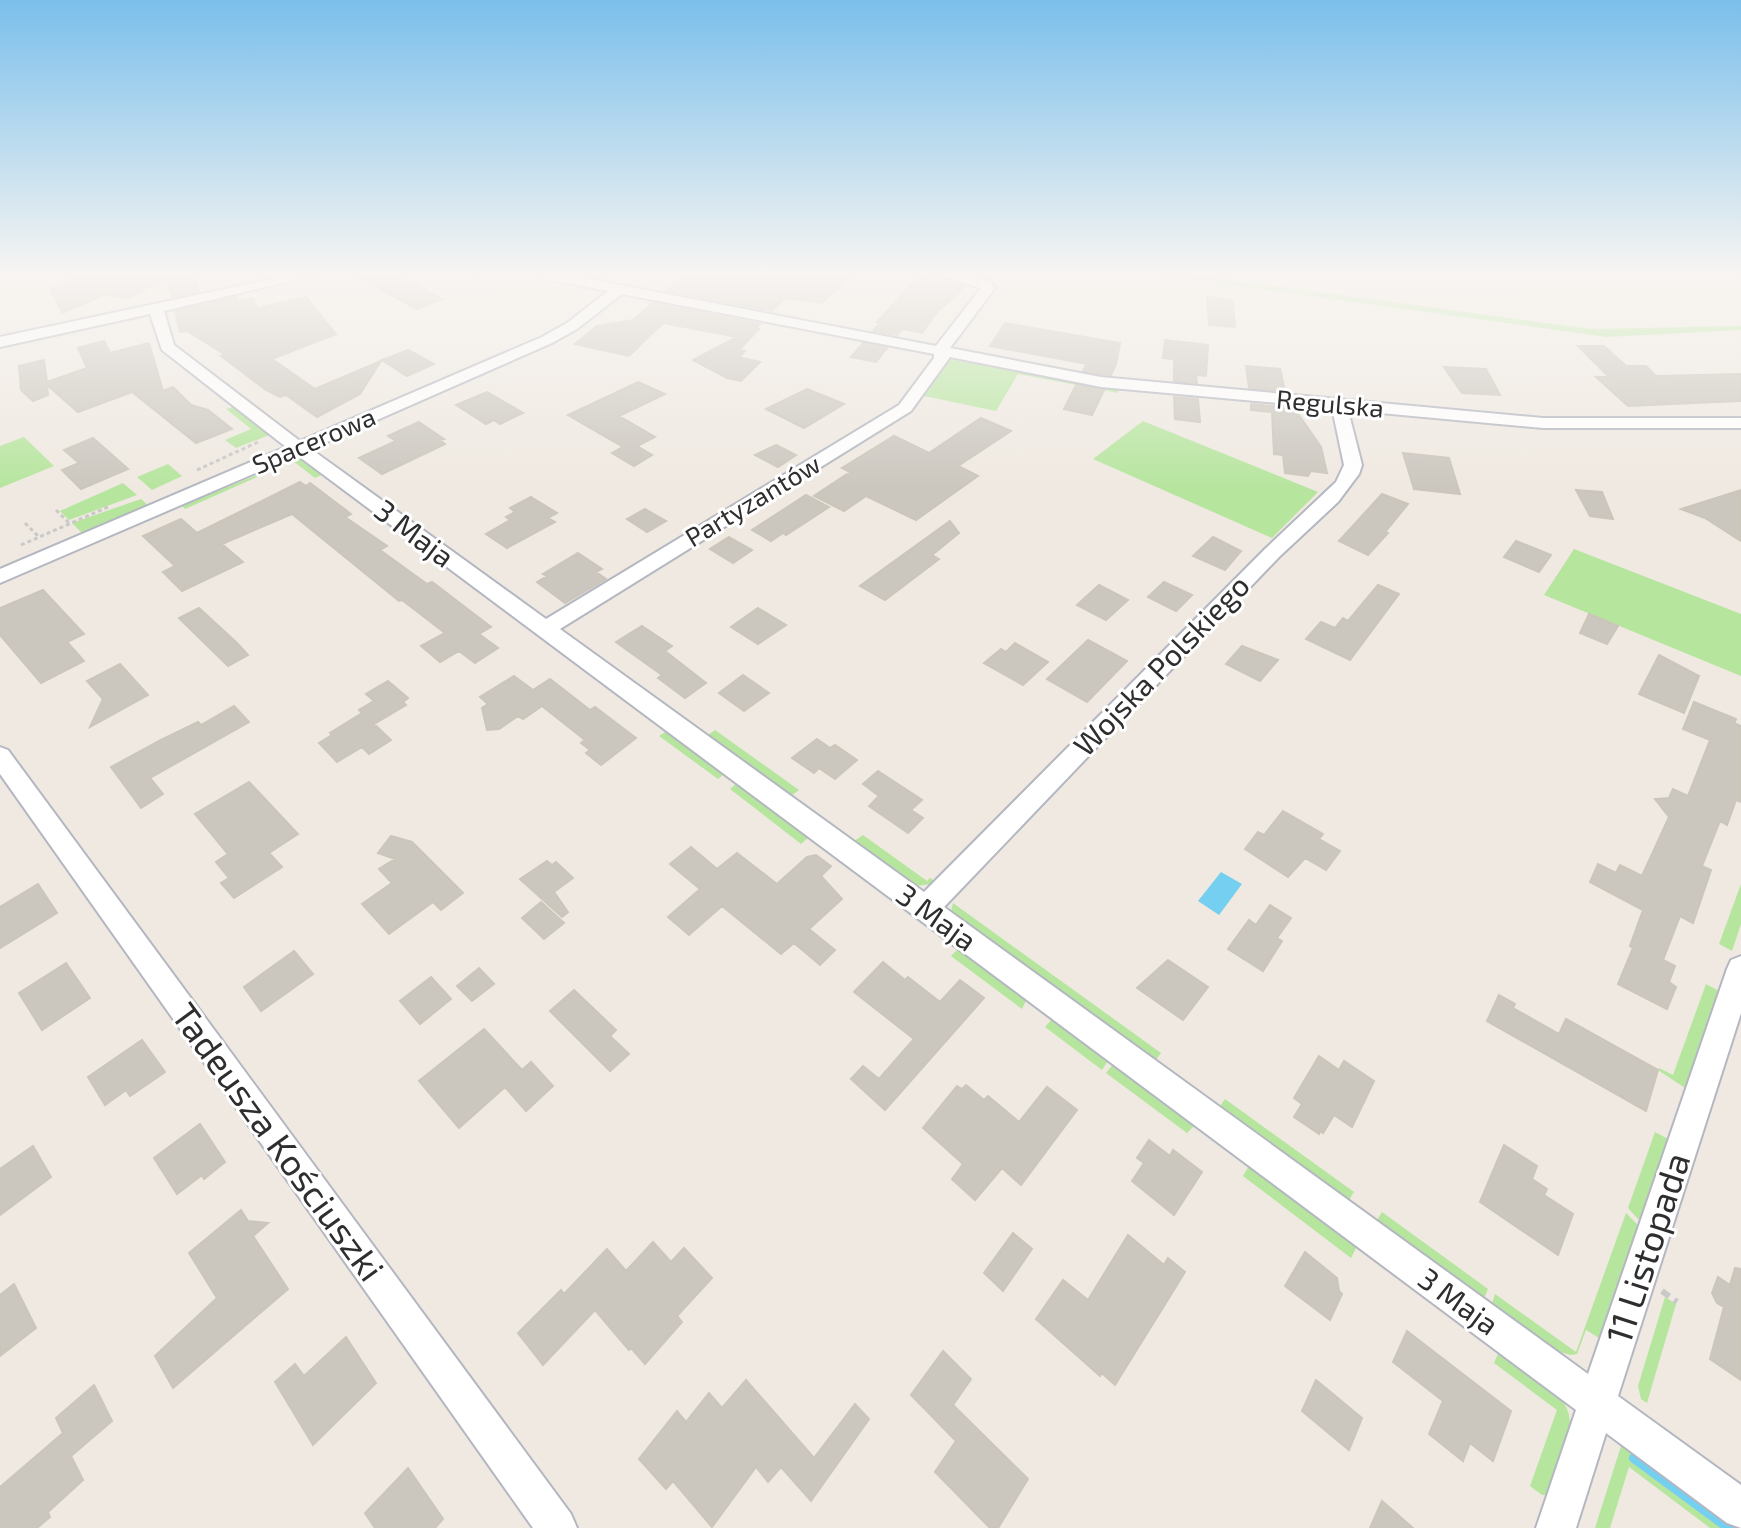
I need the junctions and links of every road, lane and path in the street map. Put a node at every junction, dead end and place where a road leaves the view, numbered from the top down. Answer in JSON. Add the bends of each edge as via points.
{"nodes":[{"id":1,"x":167,"y":346,"type":"edge"},
{"id":2,"x":532,"y":346,"type":"edge"},
{"id":3,"x":913,"y":346,"type":"edge"},
{"id":4,"x":946,"y":346,"type":"edge"},
{"id":5,"x":942,"y":352,"type":"junction"},
{"id":6,"x":1339,"y":405,"type":"junction"},
{"id":7,"x":1741,"y":423,"type":"edge"},
{"id":8,"x":298,"y":448,"type":"junction"},
{"id":9,"x":0,"y":577,"type":"edge"},
{"id":10,"x":543,"y":630,"type":"junction"},
{"id":11,"x":0,"y":756,"type":"edge"},
{"id":12,"x":924,"y":910,"type":"junction"},
{"id":13,"x":1741,"y":969,"type":"edge"},
{"id":14,"x":1660,"y":1290,"type":"dead end"},
{"id":15,"x":1677,"y":1302,"type":"dead end"},
{"id":16,"x":1597,"y":1404,"type":"junction"},
{"id":17,"x":1741,"y":1509,"type":"edge"},
{"id":18,"x":557,"y":1528,"type":"edge"},
{"id":19,"x":1556,"y":1528,"type":"edge"}],
"edges":[{"from":1,"to":8,"type":"street","name":"3 Maja"},
{"from":2,"to":8,"type":"street","name":"Spacerowa"},
{"from":3,"to":5,"type":"street","name":"Regulska"},
{"from":4,"to":5,"type":"street","name":"Partyzantów"},
{"from":5,"to":6,"type":"street","name":"Regulska","via":[[1096,381]]},
{"from":5,"to":10,"type":"street","name":"Partyzantów","via":[[903,409]]},
{"from":6,"to":7,"type":"street","name":"Regulska","via":[[1563,424]]},
{"from":6,"to":12,"type":"street","name":"Wojska Polskiego","via":[[1353,461],[1348,479]]},
{"from":8,"to":9,"type":"street","name":"Spacerowa"},
{"from":8,"to":10,"type":"street","name":"3 Maja"},
{"from":10,"to":12,"type":"street","name":"3 Maja"},
{"from":11,"to":18,"type":"street","name":"Tadeusza Kościuszki"},
{"from":12,"to":16,"type":"street","name":"3 Maja"},
{"from":13,"to":16,"type":"street","name":"11 Listopada"},
{"from":14,"to":15,"type":"path"},
{"from":16,"to":17,"type":"street","name":"3 Maja"},
{"from":16,"to":19,"type":"street","name":"11 Listopada"}]}
